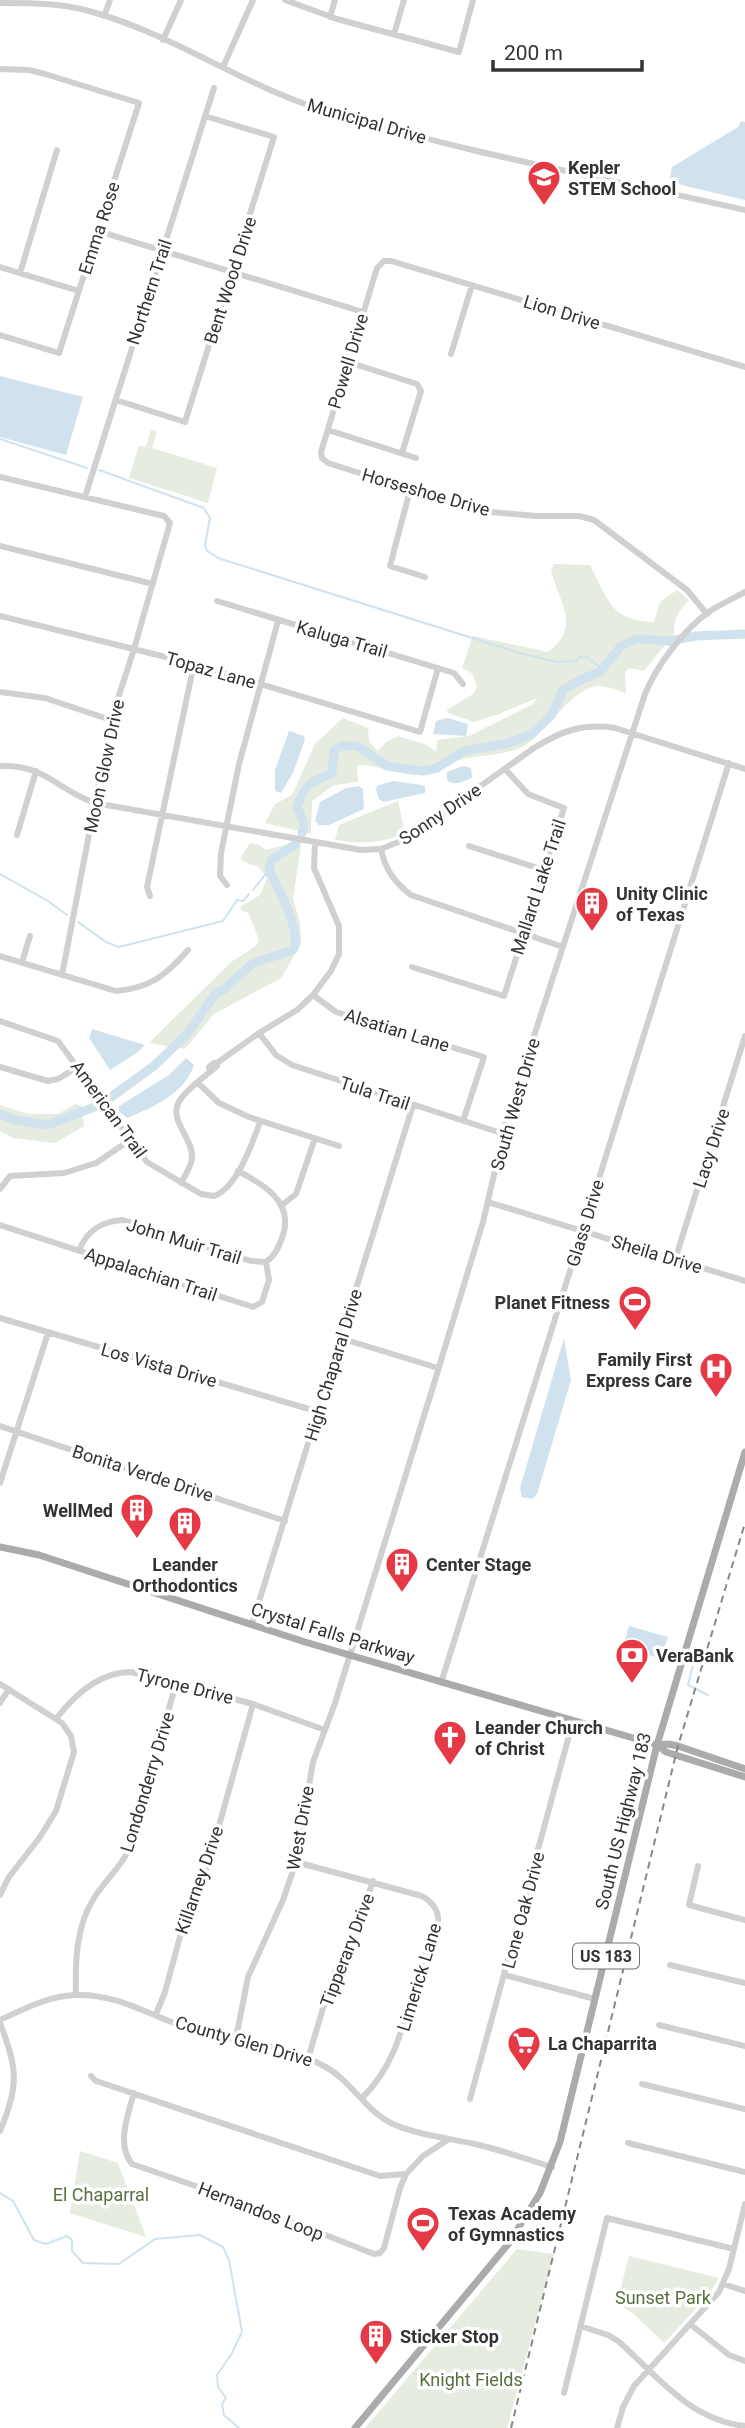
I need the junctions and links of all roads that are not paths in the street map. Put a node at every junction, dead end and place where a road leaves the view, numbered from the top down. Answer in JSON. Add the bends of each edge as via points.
{"nodes":[{"id":1,"x":110,"y":0,"type":"edge"},
{"id":2,"x":181,"y":0,"type":"edge"},
{"id":3,"x":253,"y":0,"type":"edge"},
{"id":4,"x":285,"y":0,"type":"edge"},
{"id":5,"x":335,"y":0,"type":"edge"},
{"id":6,"x":404,"y":0,"type":"edge"},
{"id":7,"x":473,"y":0,"type":"edge"},
{"id":8,"x":0,"y":3,"type":"edge"},
{"id":9,"x":104,"y":16,"type":"junction"},
{"id":10,"x":330,"y":16,"type":"junction"},
{"id":11,"x":394,"y":34,"type":"junction"},
{"id":12,"x":163,"y":40,"type":"junction"},
{"id":13,"x":223,"y":67,"type":"junction"},
{"id":14,"x":0,"y":69,"type":"edge"},
{"id":15,"x":214,"y":88,"type":"dead end"},
{"id":16,"x":205,"y":116,"type":"junction"},
{"id":17,"x":57,"y":150,"type":"dead end"},
{"id":18,"x":745,"y":210,"type":"edge"},
{"id":19,"x":98,"y":231,"type":"junction"},
{"id":20,"x":163,"y":251,"type":"junction"},
{"id":21,"x":379,"y":264,"type":"joint"},
{"id":22,"x":0,"y":267,"type":"edge"},
{"id":23,"x":20,"y":273,"type":"junction"},
{"id":24,"x":233,"y":273,"type":"junction"},
{"id":25,"x":472,"y":285,"type":"junction"},
{"id":26,"x":79,"y":291,"type":"junction"},
{"id":27,"x":363,"y":312,"type":"junction"},
{"id":28,"x":0,"y":335,"type":"edge"},
{"id":29,"x":451,"y":354,"type":"dead end"},
{"id":30,"x":348,"y":362,"type":"junction"},
{"id":31,"x":745,"y":367,"type":"edge"},
{"id":32,"x":116,"y":400,"type":"junction"},
{"id":33,"x":328,"y":430,"type":"junction"},
{"id":34,"x":402,"y":453,"type":"junction"},
{"id":35,"x":322,"y":458,"type":"joint"},
{"id":36,"x":416,"y":458,"type":"dead end"},
{"id":37,"x":0,"y":477,"type":"edge"},
{"id":38,"x":410,"y":489,"type":"junction"},
{"id":39,"x":85,"y":497,"type":"junction"},
{"id":40,"x":0,"y":546,"type":"edge"},
{"id":41,"x":425,"y":577,"type":"dead end"},
{"id":42,"x":153,"y":584,"type":"junction"},
{"id":43,"x":745,"y":592,"type":"edge"},
{"id":44,"x":216,"y":601,"type":"dead end"},
{"id":45,"x":707,"y":614,"type":"junction"},
{"id":46,"x":0,"y":616,"type":"edge"},
{"id":47,"x":278,"y":621,"type":"junction"},
{"id":48,"x":134,"y":649,"type":"junction"},
{"id":49,"x":194,"y":664,"type":"junction"},
{"id":50,"x":438,"y":668,"type":"junction"},
{"id":51,"x":260,"y":684,"type":"junction"},
{"id":52,"x":463,"y":684,"type":"dead end"},
{"id":53,"x":0,"y":692,"type":"edge"},
{"id":54,"x":111,"y":720,"type":"junction"},
{"id":55,"x":632,"y":733,"type":"junction"},
{"id":56,"x":729,"y":763,"type":"junction"},
{"id":57,"x":0,"y":766,"type":"edge"},
{"id":58,"x":505,"y":769,"type":"junction"},
{"id":59,"x":745,"y":769,"type":"edge"},
{"id":60,"x":36,"y":771,"type":"junction"},
{"id":61,"x":95,"y":803,"type":"junction"},
{"id":62,"x":162,"y":814,"type":"junction"},
{"id":63,"x":227,"y":825,"type":"junction"},
{"id":64,"x":17,"y":835,"type":"dead end"},
{"id":65,"x":315,"y":843,"type":"junction"},
{"id":66,"x":469,"y":846,"type":"dead end"},
{"id":67,"x":381,"y":849,"type":"junction"},
{"id":68,"x":544,"y":870,"type":"junction"},
{"id":69,"x":227,"y":885,"type":"dead end"},
{"id":70,"x":150,"y":897,"type":"dead end"},
{"id":71,"x":523,"y":934,"type":"junction"},
{"id":72,"x":30,"y":936,"type":"dead end"},
{"id":73,"x":563,"y":947,"type":"junction"},
{"id":74,"x":188,"y":950,"type":"dead end"},
{"id":75,"x":0,"y":956,"type":"edge"},
{"id":76,"x":22,"y":962,"type":"junction"},
{"id":77,"x":412,"y":967,"type":"dead end"},
{"id":78,"x":62,"y":975,"type":"junction"},
{"id":79,"x":313,"y":995,"type":"junction"},
{"id":80,"x":0,"y":1021,"type":"edge"},
{"id":81,"x":259,"y":1033,"type":"junction"},
{"id":82,"x":745,"y":1036,"type":"edge"},
{"id":83,"x":0,"y":1067,"type":"edge"},
{"id":84,"x":78,"y":1067,"type":"junction"},
{"id":85,"x":198,"y":1083,"type":"junction"},
{"id":86,"x":413,"y":1105,"type":"junction"},
{"id":87,"x":463,"y":1121,"type":"junction"},
{"id":88,"x":260,"y":1122,"type":"junction"},
{"id":89,"x":504,"y":1135,"type":"junction"},
{"id":90,"x":315,"y":1139,"type":"junction"},
{"id":91,"x":130,"y":1140,"type":"junction"},
{"id":92,"x":339,"y":1146,"type":"dead end"},
{"id":93,"x":238,"y":1171,"type":"junction"},
{"id":94,"x":181,"y":1183,"type":"junction"},
{"id":95,"x":0,"y":1189,"type":"edge"},
{"id":96,"x":488,"y":1202,"type":"junction"},
{"id":97,"x":282,"y":1205,"type":"junction"},
{"id":98,"x":0,"y":1225,"type":"edge"},
{"id":99,"x":582,"y":1230,"type":"junction"},
{"id":100,"x":79,"y":1251,"type":"junction"},
{"id":101,"x":676,"y":1259,"type":"junction"},
{"id":102,"x":266,"y":1262,"type":"junction"},
{"id":103,"x":745,"y":1281,"type":"edge"},
{"id":104,"x":0,"y":1318,"type":"edge"},
{"id":105,"x":48,"y":1333,"type":"junction"},
{"id":106,"x":340,"y":1338,"type":"junction"},
{"id":107,"x":438,"y":1368,"type":"junction"},
{"id":108,"x":318,"y":1412,"type":"junction"},
{"id":109,"x":0,"y":1426,"type":"edge"},
{"id":110,"x":17,"y":1432,"type":"junction"},
{"id":111,"x":745,"y":1452,"type":"edge"},
{"id":112,"x":0,"y":1483,"type":"edge"},
{"id":113,"x":285,"y":1521,"type":"junction"},
{"id":114,"x":0,"y":1546,"type":"edge"},
{"id":115,"x":252,"y":1624,"type":"junction"},
{"id":116,"x":348,"y":1655,"type":"junction"},
{"id":117,"x":176,"y":1683,"type":"junction"},
{"id":118,"x":441,"y":1683,"type":"junction"},
{"id":119,"x":0,"y":1684,"type":"edge"},
{"id":120,"x":9,"y":1689,"type":"junction"},
{"id":121,"x":0,"y":1703,"type":"edge"},
{"id":122,"x":253,"y":1704,"type":"junction"},
{"id":123,"x":57,"y":1718,"type":"junction"},
{"id":124,"x":573,"y":1721,"type":"junction"},
{"id":125,"x":325,"y":1730,"type":"junction"},
{"id":126,"x":657,"y":1745,"type":"junction"},
{"id":127,"x":745,"y":1769,"type":"edge"},
{"id":128,"x":745,"y":1777,"type":"edge"},
{"id":129,"x":296,"y":1862,"type":"junction"},
{"id":130,"x":698,"y":1866,"type":"dead end"},
{"id":131,"x":373,"y":1881,"type":"junction"},
{"id":132,"x":0,"y":1895,"type":"edge"},
{"id":133,"x":745,"y":1920,"type":"edge"},
{"id":134,"x":670,"y":1965,"type":"dead end"},
{"id":135,"x":505,"y":1975,"type":"junction"},
{"id":136,"x":745,"y":1983,"type":"edge"},
{"id":137,"x":76,"y":1995,"type":"junction"},
{"id":138,"x":595,"y":1999,"type":"junction"},
{"id":139,"x":156,"y":2014,"type":"junction"},
{"id":140,"x":0,"y":2022,"type":"edge"},
{"id":141,"x":659,"y":2025,"type":"dead end"},
{"id":142,"x":236,"y":2038,"type":"junction"},
{"id":143,"x":745,"y":2046,"type":"edge"},
{"id":144,"x":308,"y":2059,"type":"junction"},
{"id":145,"x":91,"y":2076,"type":"dead end"},
{"id":146,"x":642,"y":2084,"type":"dead end"},
{"id":147,"x":134,"y":2093,"type":"junction"},
{"id":148,"x":362,"y":2098,"type":"junction"},
{"id":149,"x":470,"y":2099,"type":"dead end"},
{"id":150,"x":745,"y":2109,"type":"edge"},
{"id":151,"x":0,"y":2131,"type":"edge"},
{"id":152,"x":449,"y":2139,"type":"junction"},
{"id":153,"x":628,"y":2143,"type":"dead end"},
{"id":154,"x":552,"y":2167,"type":"junction"},
{"id":155,"x":745,"y":2172,"type":"edge"},
{"id":156,"x":406,"y":2174,"type":"junction"},
{"id":157,"x":744,"y":2209,"type":"edge"},
{"id":158,"x":734,"y":2249,"type":"junction"},
{"id":159,"x":723,"y":2284,"type":"junction"},
{"id":160,"x":745,"y":2291,"type":"edge"},
{"id":161,"x":690,"y":2324,"type":"junction"},
{"id":162,"x":580,"y":2326,"type":"junction"},
{"id":163,"x":745,"y":2361,"type":"edge"},
{"id":164,"x":648,"y":2369,"type":"junction"},
{"id":165,"x":564,"y":2393,"type":"dead end"},
{"id":166,"x":745,"y":2426,"type":"edge"},
{"id":167,"x":355,"y":2428,"type":"edge"},
{"id":168,"x":617,"y":2428,"type":"edge"}],
"edges":[{"from":1,"to":9,"type":"street"},
{"from":2,"to":12,"type":"street"},
{"from":3,"to":13,"type":"street"},
{"from":4,"to":10,"type":"street"},
{"from":5,"to":10,"type":"street"},
{"from":6,"to":11,"type":"street"},
{"from":7,"to":11,"type":"street","via":[[459,51]]},
{"from":8,"to":9,"type":"street","name":"Municipal Drive","via":[[41,4]]},
{"from":9,"to":12,"type":"street","name":"Municipal Drive"},
{"from":10,"to":11,"type":"street"},
{"from":12,"to":13,"type":"street","name":"Municipal Drive"},
{"from":13,"to":18,"type":"street","name":"Municipal Drive","via":[[303,103],[387,128]]},
{"from":14,"to":19,"type":"street","name":"Emma Rose","via":[[29,70],[139,103]]},
{"from":15,"to":16,"type":"street","name":"Northern Trail"},
{"from":16,"to":20,"type":"street","name":"Northern Trail"},
{"from":16,"to":24,"type":"street","name":"Bent Wood Drive","via":[[274,137]]},
{"from":17,"to":23,"type":"street"},
{"from":19,"to":20,"type":"street"},
{"from":19,"to":26,"type":"street","name":"Emma Rose"},
{"from":20,"to":24,"type":"street"},
{"from":20,"to":32,"type":"street","name":"Northern Trail"},
{"from":21,"to":25,"type":"street","name":"Lion Drive","via":[[391,261]]},
{"from":21,"to":27,"type":"street","name":"Powell Drive"},
{"from":22,"to":23,"type":"street"},
{"from":23,"to":26,"type":"street"},
{"from":24,"to":27,"type":"street"},
{"from":24,"to":32,"type":"street","name":"Bent Wood Drive","via":[[184,422]]},
{"from":25,"to":29,"type":"street"},
{"from":25,"to":31,"type":"street","name":"Lion Drive"},
{"from":26,"to":28,"type":"street","name":"Emma Rose","via":[[59,353]]},
{"from":27,"to":30,"type":"street","name":"Powell Drive"},
{"from":30,"to":33,"type":"street","name":"Powell Drive"},
{"from":30,"to":34,"type":"street","via":[[417,384],[421,391]]},
{"from":32,"to":39,"type":"street","name":"Northern Trail"},
{"from":33,"to":34,"type":"street"},
{"from":33,"to":35,"type":"street","name":"Powell Drive"},
{"from":34,"to":36,"type":"street"},
{"from":35,"to":38,"type":"street","name":"Horseshoe Drive"},
{"from":37,"to":39,"type":"street"},
{"from":38,"to":41,"type":"street","via":[[390,566]]},
{"from":38,"to":45,"type":"street","name":"Horseshoe Drive","via":[[486,512],[594,520],[687,590]]},
{"from":39,"to":42,"type":"street","name":"Moon Glow Drive","via":[[169,520]]},
{"from":40,"to":42,"type":"street"},
{"from":42,"to":48,"type":"street","name":"Moon Glow Drive"},
{"from":43,"to":45,"type":"street","name":"South West Drive"},
{"from":44,"to":47,"type":"street","name":"Kaluga Trail"},
{"from":45,"to":55,"type":"street","name":"South West Drive","via":[[664,658],[649,684]]},
{"from":46,"to":48,"type":"street","name":"Topaz Lane"},
{"from":47,"to":50,"type":"street","name":"Kaluga Trail"},
{"from":47,"to":51,"type":"street"},
{"from":48,"to":49,"type":"street","name":"Topaz Lane"},
{"from":48,"to":54,"type":"street","name":"Moon Glow Drive"},
{"from":49,"to":51,"type":"street","name":"Topaz Lane"},
{"from":49,"to":62,"type":"street"},
{"from":50,"to":51,"type":"street","name":"Topaz Lane","via":[[420,732]]},
{"from":50,"to":52,"type":"street","name":"Kaluga Trail","via":[[454,673]]},
{"from":51,"to":63,"type":"street"},
{"from":53,"to":54,"type":"street","via":[[45,698]]},
{"from":54,"to":61,"type":"street","name":"Moon Glow Drive"},
{"from":55,"to":56,"type":"street","name":"Sonny Drive"},
{"from":55,"to":58,"type":"street","name":"Sonny Drive","via":[[600,725],[577,727],[552,737]]},
{"from":55,"to":73,"type":"street","name":"South West Drive"},
{"from":56,"to":59,"type":"street","name":"Sonny Drive"},
{"from":56,"to":99,"type":"street","name":"Glass Drive"},
{"from":57,"to":60,"type":"street","name":"Sonny Drive"},
{"from":58,"to":67,"type":"street","name":"Sonny Drive","via":[[414,834]]},
{"from":58,"to":68,"type":"street","name":"Mallard Lake Trail","via":[[527,794],[564,808]]},
{"from":60,"to":61,"type":"street","name":"Sonny Drive"},
{"from":60,"to":64,"type":"street"},
{"from":61,"to":62,"type":"street","name":"Sonny Drive"},
{"from":61,"to":78,"type":"street","name":"Moon Glow Drive"},
{"from":62,"to":63,"type":"street","name":"Sonny Drive"},
{"from":62,"to":70,"type":"street","via":[[147,887]]},
{"from":63,"to":65,"type":"street","name":"Sonny Drive"},
{"from":63,"to":69,"type":"street","via":[[220,876]]},
{"from":65,"to":67,"type":"street","name":"Sonny Drive"},
{"from":65,"to":79,"type":"street","via":[[314,868],[339,926],[338,954]]},
{"from":66,"to":68,"type":"street"},
{"from":67,"to":71,"type":"street","via":[[394,880],[411,895]]},
{"from":68,"to":71,"type":"street","name":"Mallard Lake Trail"},
{"from":71,"to":73,"type":"street"},
{"from":71,"to":77,"type":"street","name":"Mallard Lake Trail","via":[[504,996]]},
{"from":72,"to":76,"type":"street"},
{"from":73,"to":89,"type":"street","name":"South West Drive"},
{"from":74,"to":78,"type":"street","via":[[156,981],[135,990],[116,991]]},
{"from":75,"to":76,"type":"street"},
{"from":76,"to":78,"type":"street"},
{"from":79,"to":81,"type":"street","via":[[298,1010]]},
{"from":79,"to":87,"type":"street","name":"Alsatian Lane","via":[[336,1012],[484,1057]]},
{"from":80,"to":84,"type":"street","name":"American Trail","via":[[58,1041]]},
{"from":81,"to":85,"type":"street","via":[[212,1064]]},
{"from":81,"to":86,"type":"street","name":"Tula Trail","via":[[276,1055],[292,1065]]},
{"from":82,"to":101,"type":"street","name":"Lacy Drive"},
{"from":83,"to":84,"type":"street","via":[[48,1081]]},
{"from":84,"to":91,"type":"street","name":"American Trail"},
{"from":85,"to":88,"type":"street","via":[[219,1103]]},
{"from":85,"to":94,"type":"street","via":[[180,1100],[176,1111],[192,1153]]},
{"from":86,"to":87,"type":"street","name":"Tula Trail"},
{"from":86,"to":106,"type":"street","name":"High Chaparal Drive"},
{"from":87,"to":89,"type":"street","name":"Tula Trail"},
{"from":88,"to":90,"type":"street"},
{"from":88,"to":93,"type":"street","name":"American Trail"},
{"from":89,"to":96,"type":"street","name":"South West Drive"},
{"from":90,"to":92,"type":"street"},
{"from":90,"to":97,"type":"street","via":[[298,1191]]},
{"from":91,"to":94,"type":"street","name":"American Trail","via":[[150,1166]]},
{"from":91,"to":95,"type":"street","via":[[96,1163],[64,1173],[10,1176]]},
{"from":93,"to":94,"type":"street","name":"American Trail","via":[[225,1190],[214,1196]]},
{"from":93,"to":97,"type":"street","via":[[263,1185]]},
{"from":96,"to":99,"type":"street","name":"Sheila Drive"},
{"from":96,"to":107,"type":"street","name":"South West Drive"},
{"from":97,"to":102,"type":"street","name":"John Muir Trail","via":[[285,1228],[277,1251]]},
{"from":98,"to":100,"type":"street","name":"Appalachian Trail"},
{"from":99,"to":101,"type":"street","name":"Sheila Drive"},
{"from":99,"to":118,"type":"street","name":"Glass Drive"},
{"from":100,"to":102,"type":"street","name":"John Muir Trail","via":[[92,1230],[123,1220]]},
{"from":100,"to":102,"type":"street","name":"Appalachian Trail","via":[[253,1307],[262,1302],[269,1282]]},
{"from":101,"to":103,"type":"street","name":"Sheila Drive"},
{"from":104,"to":105,"type":"street","name":"Los Vista Drive"},
{"from":105,"to":108,"type":"street","name":"Los Vista Drive"},
{"from":105,"to":110,"type":"street"},
{"from":106,"to":107,"type":"street"},
{"from":106,"to":108,"type":"street","name":"High Chaparal Drive"},
{"from":107,"to":116,"type":"street","name":"South West Drive"},
{"from":108,"to":113,"type":"street","name":"High Chaparal Drive"},
{"from":109,"to":110,"type":"street","name":"Bonita Verde Drive"},
{"from":110,"to":112,"type":"street"},
{"from":110,"to":113,"type":"street","name":"Bonita Verde Drive"},
{"from":111,"to":126,"type":"main road","name":"South US Highway 183","number":"US 183"},
{"from":113,"to":115,"type":"street","name":"High Chaparal Drive"},
{"from":114,"to":115,"type":"main road","name":"Crystal Falls Parkway"},
{"from":115,"to":116,"type":"main road","name":"Crystal Falls Parkway"},
{"from":116,"to":118,"type":"main road","name":"Crystal Falls Parkway"},
{"from":116,"to":125,"type":"street","name":"West Drive"},
{"from":117,"to":122,"type":"street","name":"Tyrone Drive"},
{"from":117,"to":123,"type":"street","name":"Tyrone Drive","via":[[141,1673],[107,1676],[79,1693]]},
{"from":117,"to":137,"type":"street","name":"Londonderry Drive","via":[[132,1843],[83,1923]]},
{"from":118,"to":124,"type":"main road","name":"Crystal Falls Parkway"},
{"from":119,"to":120,"type":"street"},
{"from":120,"to":121,"type":"street"},
{"from":120,"to":123,"type":"street"},
{"from":122,"to":125,"type":"street","name":"Tyrone Drive"},
{"from":122,"to":139,"type":"street","name":"Killarney Drive","via":[[208,1865],[184,1922]]},
{"from":123,"to":132,"type":"street","via":[[74,1746],[63,1793],[51,1820]]},
{"from":124,"to":126,"type":"main road","name":"Crystal Falls Parkway"},
{"from":124,"to":135,"type":"street","name":"Lone Oak Drive"},
{"from":125,"to":129,"type":"street","name":"West Drive","via":[[310,1772]]},
{"from":126,"to":127,"type":"main road","via":[[678,1746]]},
{"from":126,"to":128,"type":"main road","via":[[666,1752]]},
{"from":126,"to":138,"type":"main road","name":"South US Highway 183","number":"US 183"},
{"from":129,"to":131,"type":"street","name":"Limerick Lane"},
{"from":129,"to":142,"type":"street","name":"West Drive","via":[[248,1977]]},
{"from":130,"to":133,"type":"street","via":[[689,1905]]},
{"from":131,"to":144,"type":"street","name":"Tipperary Drive","via":[[331,1981]]},
{"from":131,"to":148,"type":"street","name":"Limerick Lane","via":[[428,1900],[438,1923],[397,2049]]},
{"from":134,"to":136,"type":"street"},
{"from":135,"to":138,"type":"street"},
{"from":135,"to":149,"type":"street","name":"Lone Oak Drive"},
{"from":137,"to":139,"type":"street","name":"County Glen Drive","via":[[109,1998]]},
{"from":137,"to":140,"type":"street","name":"County Glen Drive","via":[[47,2000]]},
{"from":138,"to":154,"type":"main road","name":"South US Highway 183","number":"US 183"},
{"from":139,"to":142,"type":"street","name":"County Glen Drive","via":[[191,2029]]},
{"from":140,"to":151,"type":"street","via":[[15,2080]]},
{"from":141,"to":143,"type":"street"},
{"from":142,"to":144,"type":"street","name":"County Glen Drive"},
{"from":144,"to":148,"type":"street","name":"County Glen Drive","via":[[334,2072]]},
{"from":145,"to":147,"type":"street"},
{"from":146,"to":150,"type":"street"},
{"from":147,"to":156,"type":"street","via":[[375,2174]]},
{"from":147,"to":156,"type":"street","name":"Hernandos Loop","via":[[125,2133],[126,2154],[132,2164],[374,2254],[384,2248]]},
{"from":148,"to":152,"type":"street","name":"County Glen Drive","via":[[392,2123]]},
{"from":152,"to":154,"type":"street","name":"County Glen Drive"},
{"from":152,"to":156,"type":"street","name":"Hernandos Loop"},
{"from":153,"to":155,"type":"street"},
{"from":154,"to":167,"type":"main road","name":"South US Highway 183","number":"US 183","via":[[509,2243]]},
{"from":157,"to":158,"type":"street"},
{"from":158,"to":159,"type":"street"},
{"from":158,"to":162,"type":"street","via":[[607,2218]]},
{"from":159,"to":160,"type":"street"},
{"from":159,"to":161,"type":"street"},
{"from":161,"to":163,"type":"street","via":[[729,2355]]},
{"from":161,"to":164,"type":"street"},
{"from":162,"to":164,"type":"street","via":[[608,2335]]},
{"from":162,"to":165,"type":"street"},
{"from":164,"to":166,"type":"street","via":[[689,2407],[717,2421]]},
{"from":164,"to":168,"type":"street","via":[[628,2395]]}]}
